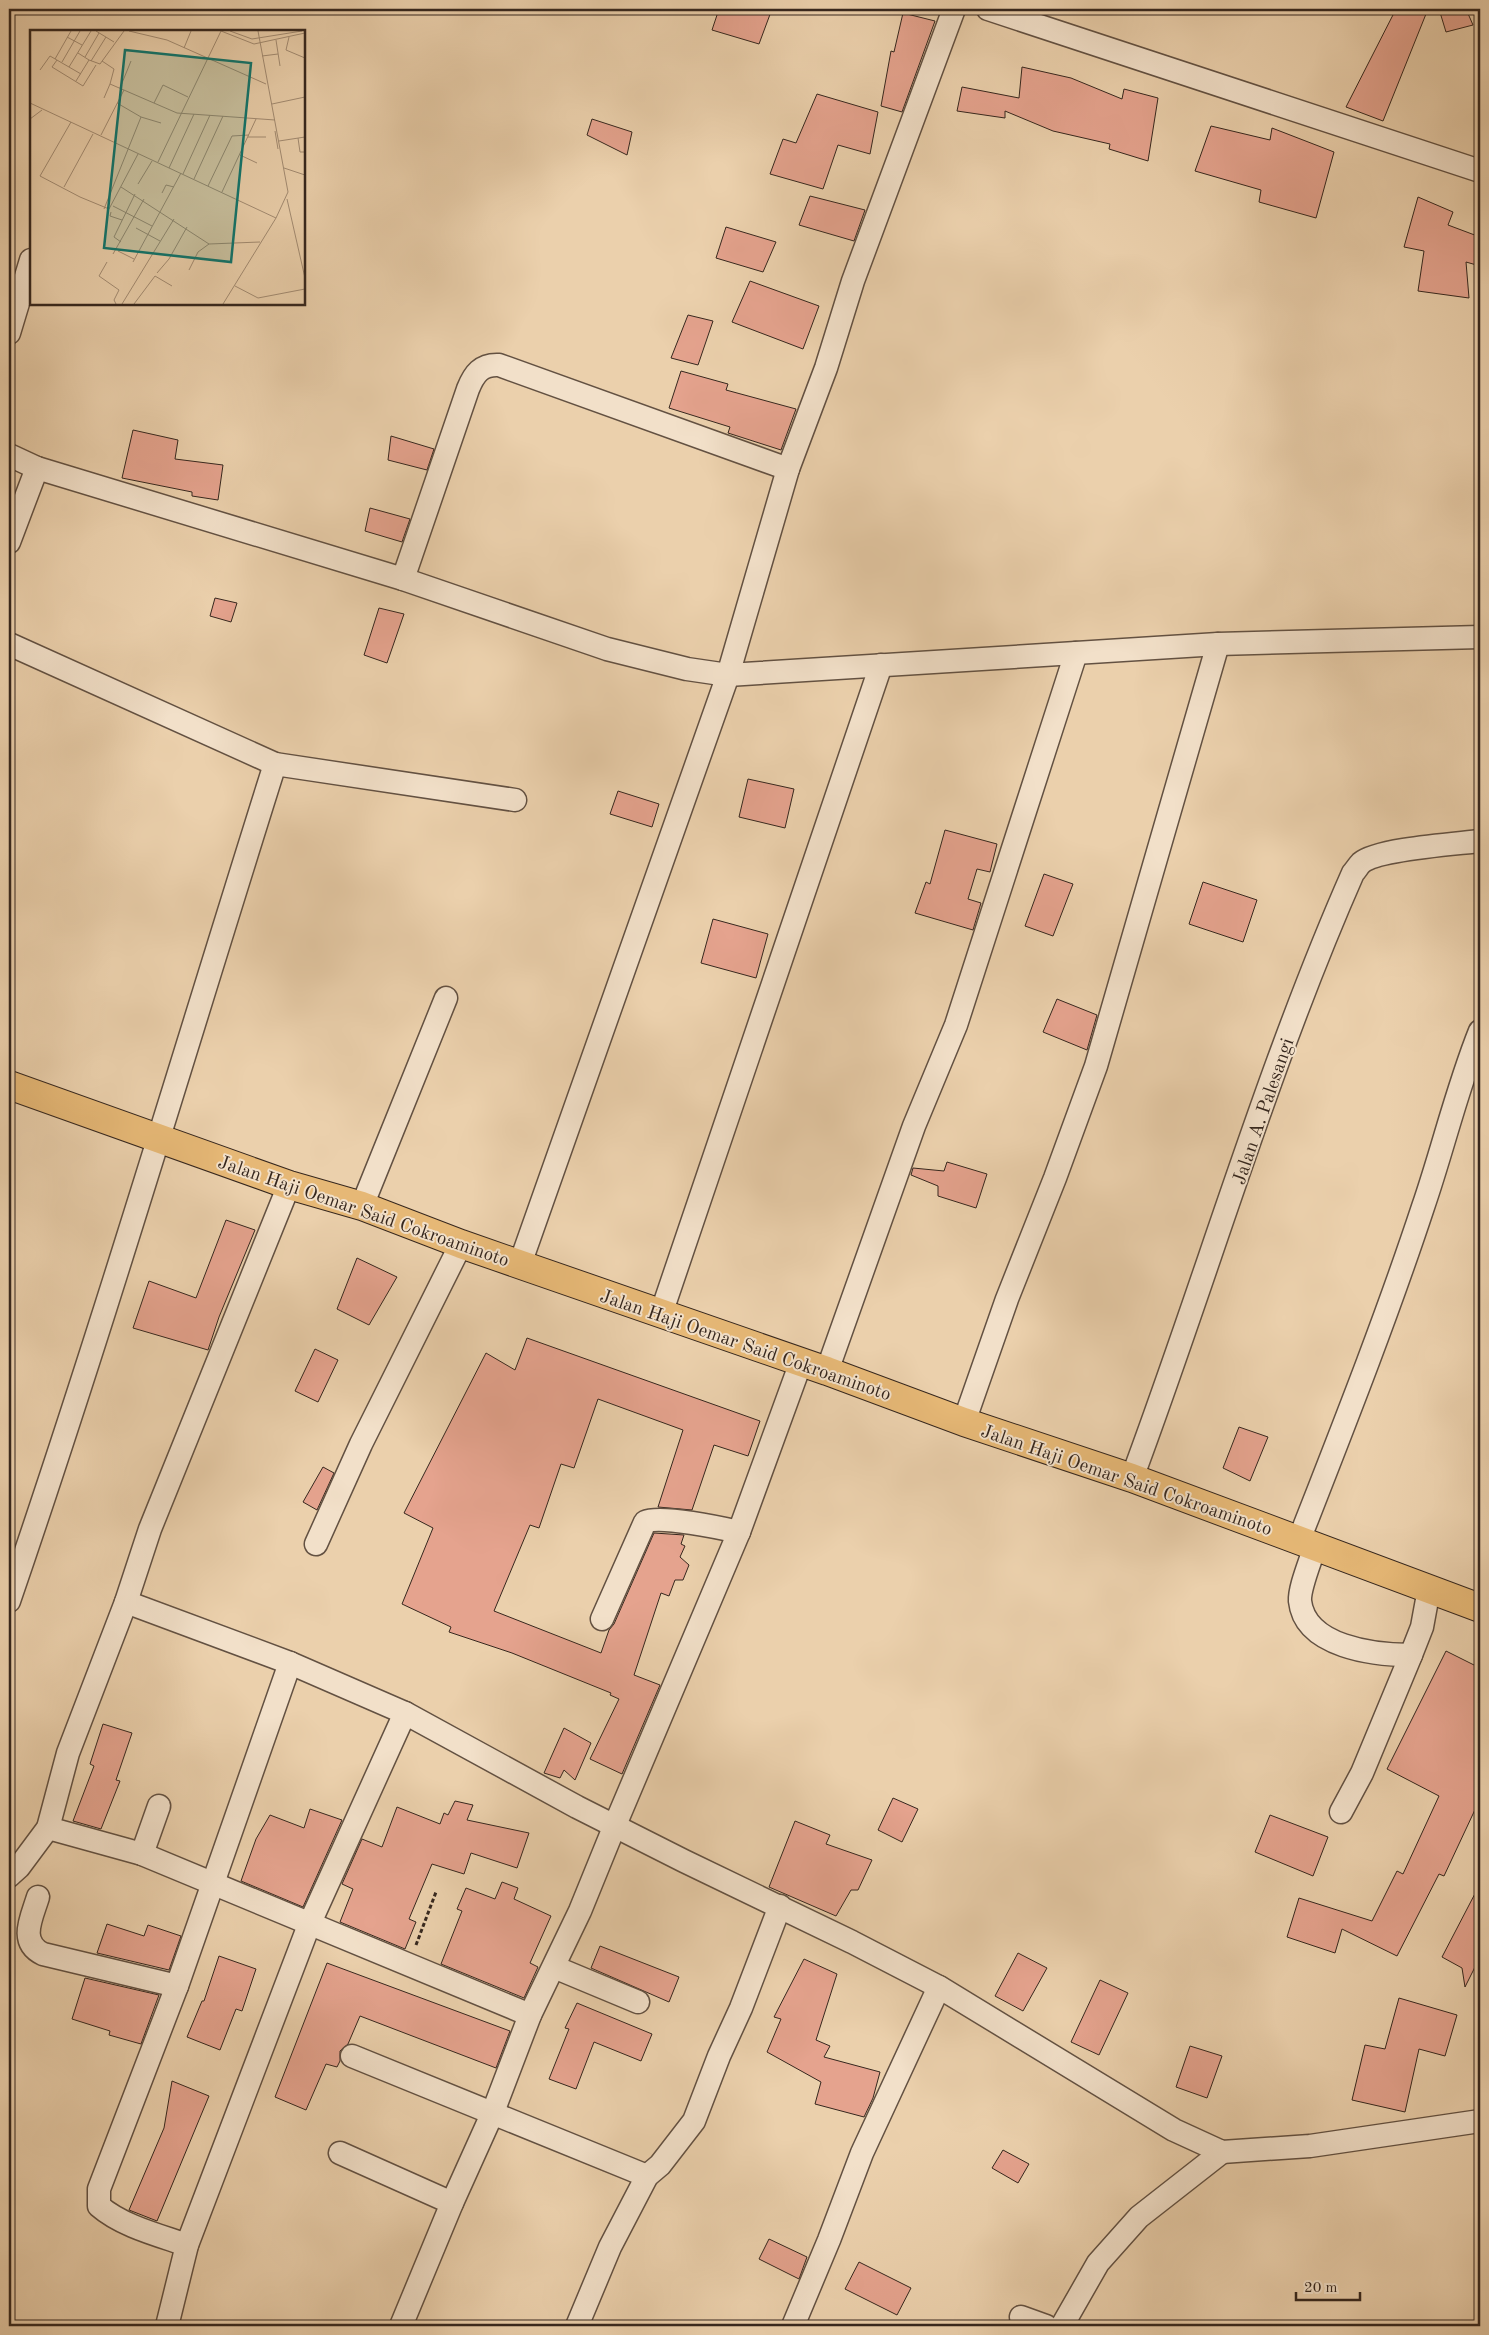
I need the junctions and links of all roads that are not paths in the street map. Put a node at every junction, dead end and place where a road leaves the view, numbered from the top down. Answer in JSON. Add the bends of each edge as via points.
{"nodes":[{"id":1,"x":954,"y":9,"type":"edge"},
{"id":2,"x":988,"y":9,"type":"edge"},
{"id":3,"x":1480,"y":171,"type":"edge"},
{"id":4,"x":30,"y":263,"type":"edge"},
{"id":5,"x":9,"y":333,"type":"edge"},
{"id":6,"x":9,"y":454,"type":"edge"},
{"id":7,"x":38,"y":468,"type":"junction"},
{"id":8,"x":788,"y":469,"type":"junction"},
{"id":9,"x":9,"y":542,"type":"edge"},
{"id":10,"x":403,"y":579,"type":"junction"},
{"id":11,"x":1480,"y":637,"type":"edge"},
{"id":12,"x":9,"y":644,"type":"edge"},
{"id":13,"x":1218,"y":644,"type":"junction"},
{"id":14,"x":1076,"y":652,"type":"junction"},
{"id":15,"x":881,"y":665,"type":"junction"},
{"id":16,"x":728,"y":675,"type":"junction"},
{"id":17,"x":275,"y":764,"type":"junction"},
{"id":18,"x":515,"y":800,"type":"dead end"},
{"id":19,"x":1480,"y":841,"type":"edge"},
{"id":20,"x":446,"y":998,"type":"dead end"},
{"id":21,"x":1480,"y":1031,"type":"edge"},
{"id":22,"x":1472,"y":1081,"type":"edge"},
{"id":23,"x":9,"y":1085,"type":"edge"},
{"id":24,"x":158,"y":1137,"type":"junction"},
{"id":25,"x":290,"y":1185,"type":"junction"},
{"id":26,"x":362,"y":1206,"type":"junction"},
{"id":27,"x":461,"y":1244,"type":"junction"},
{"id":28,"x":520,"y":1264,"type":"junction"},
{"id":29,"x":661,"y":1314,"type":"junction"},
{"id":30,"x":801,"y":1362,"type":"junction"},
{"id":31,"x":827,"y":1371,"type":"junction"},
{"id":32,"x":964,"y":1422,"type":"junction"},
{"id":33,"x":1132,"y":1478,"type":"junction"},
{"id":34,"x":740,"y":1532,"type":"junction"},
{"id":35,"x":1307,"y":1543,"type":"junction"},
{"id":36,"x":316,"y":1544,"type":"dead end"},
{"id":37,"x":1429,"y":1589,"type":"junction"},
{"id":38,"x":9,"y":1601,"type":"edge"},
{"id":39,"x":126,"y":1602,"type":"junction"},
{"id":40,"x":1480,"y":1608,"type":"edge"},
{"id":41,"x":602,"y":1618,"type":"dead end"},
{"id":42,"x":1411,"y":1655,"type":"junction"},
{"id":43,"x":290,"y":1662,"type":"junction"},
{"id":44,"x":405,"y":1713,"type":"junction"},
{"id":45,"x":159,"y":1806,"type":"dead end"},
{"id":46,"x":1341,"y":1812,"type":"dead end"},
{"id":47,"x":614,"y":1826,"type":"junction"},
{"id":48,"x":48,"y":1828,"type":"junction"},
{"id":49,"x":142,"y":1854,"type":"junction"},
{"id":50,"x":9,"y":1876,"type":"edge"},
{"id":51,"x":214,"y":1883,"type":"junction"},
{"id":52,"x":38,"y":1897,"type":"dead end"},
{"id":53,"x":780,"y":1906,"type":"junction"},
{"id":54,"x":309,"y":1925,"type":"junction"},
{"id":55,"x":554,"y":1967,"type":"junction"},
{"id":56,"x":177,"y":1986,"type":"junction"},
{"id":57,"x":938,"y":1987,"type":"junction"},
{"id":58,"x":638,"y":2002,"type":"dead end"},
{"id":59,"x":530,"y":2015,"type":"junction"},
{"id":60,"x":352,"y":2056,"type":"dead end"},
{"id":61,"x":493,"y":2112,"type":"junction"},
{"id":62,"x":1480,"y":2121,"type":"edge"},
{"id":63,"x":1222,"y":2152,"type":"junction"},
{"id":64,"x":340,"y":2153,"type":"dead end"},
{"id":65,"x":647,"y":2176,"type":"junction"},
{"id":66,"x":452,"y":2202,"type":"junction"},
{"id":67,"x":187,"y":2245,"type":"junction"},
{"id":68,"x":1021,"y":2317,"type":"dead end"},
{"id":69,"x":167,"y":2326,"type":"edge"},
{"id":70,"x":401,"y":2326,"type":"edge"},
{"id":71,"x":577,"y":2326,"type":"edge"},
{"id":72,"x":793,"y":2326,"type":"edge"},
{"id":73,"x":1046,"y":2326,"type":"edge"},
{"id":74,"x":1062,"y":2326,"type":"edge"}],
"edges":[{"from":1,"to":8,"type":"street","via":[[853,281],[826,368]]},
{"from":2,"to":3,"type":"street"},
{"from":4,"to":5,"type":"street"},
{"from":6,"to":7,"type":"street"},
{"from":7,"to":9,"type":"street"},
{"from":7,"to":10,"type":"street"},
{"from":8,"to":10,"type":"street","via":[[499,365],[486,365],[477,372],[468,389]]},
{"from":8,"to":16,"type":"street"},
{"from":10,"to":16,"type":"street","via":[[607,649],[687,669]]},
{"from":11,"to":13,"type":"street"},
{"from":12,"to":17,"type":"street"},
{"from":13,"to":14,"type":"street"},
{"from":13,"to":32,"type":"street","via":[[1096,1066]]},
{"from":14,"to":15,"type":"street"},
{"from":14,"to":31,"type":"street","via":[[956,1025],[914,1126]]},
{"from":15,"to":16,"type":"street"},
{"from":15,"to":29,"type":"street"},
{"from":16,"to":28,"type":"street"},
{"from":17,"to":18,"type":"street"},
{"from":17,"to":24,"type":"street"},
{"from":19,"to":33,"type":"street","name":"Jalan A. Palesangi","via":[[1370,858],[1361,863],[1354,873],[1317,954]]},
{"from":20,"to":26,"type":"street"},
{"from":21,"to":22,"type":"street"},
{"from":22,"to":35,"type":"street","via":[[1340,1437]]},
{"from":23,"to":24,"type":"highway","name":"Jalan Haji Oemar Said Cokroaminoto"},
{"from":24,"to":25,"type":"highway","name":"Jalan Haji Oemar Said Cokroaminoto"},
{"from":24,"to":38,"type":"street","via":[[94,1349]]},
{"from":25,"to":26,"type":"highway","name":"Jalan Haji Oemar Said Cokroaminoto"},
{"from":25,"to":39,"type":"street","via":[[150,1529]]},
{"from":26,"to":27,"type":"highway","name":"Jalan Haji Oemar Said Cokroaminoto"},
{"from":27,"to":28,"type":"highway","name":"Jalan Haji Oemar Said Cokroaminoto"},
{"from":27,"to":36,"type":"street","via":[[360,1444]]},
{"from":28,"to":29,"type":"highway","name":"Jalan Haji Oemar Said Cokroaminoto"},
{"from":29,"to":30,"type":"highway","name":"Jalan Haji Oemar Said Cokroaminoto"},
{"from":30,"to":31,"type":"highway","name":"Jalan Haji Oemar Said Cokroaminoto"},
{"from":30,"to":34,"type":"street"},
{"from":31,"to":32,"type":"highway","name":"Jalan Haji Oemar Said Cokroaminoto"},
{"from":32,"to":33,"type":"highway","name":"Jalan Haji Oemar Said Cokroaminoto"},
{"from":33,"to":35,"type":"highway","name":"Jalan Haji Oemar Said Cokroaminoto"},
{"from":34,"to":41,"type":"street","via":[[659,1520],[646,1522]]},
{"from":34,"to":47,"type":"street"},
{"from":35,"to":37,"type":"highway","name":"Jalan Haji Oemar Said Cokroaminoto"},
{"from":35,"to":42,"type":"street","via":[[1300,1599],[1304,1618],[1325,1638],[1353,1649]]},
{"from":37,"to":40,"type":"highway","name":"Jalan Haji Oemar Said Cokroaminoto"},
{"from":37,"to":42,"type":"street","via":[[1422,1627]]},
{"from":39,"to":43,"type":"street"},
{"from":39,"to":48,"type":"street","via":[[68,1753]]},
{"from":42,"to":46,"type":"street","via":[[1362,1773]]},
{"from":43,"to":44,"type":"street"},
{"from":43,"to":51,"type":"street"},
{"from":44,"to":47,"type":"street"},
{"from":44,"to":54,"type":"street"},
{"from":45,"to":49,"type":"street"},
{"from":47,"to":53,"type":"street"},
{"from":47,"to":55,"type":"street"},
{"from":48,"to":49,"type":"street"},
{"from":48,"to":50,"type":"street"},
{"from":49,"to":51,"type":"street"},
{"from":51,"to":54,"type":"street"},
{"from":51,"to":56,"type":"street"},
{"from":52,"to":56,"type":"street","via":[[29,1928],[33,1950]]},
{"from":53,"to":57,"type":"street"},
{"from":53,"to":65,"type":"street","via":[[742,2008],[694,2121],[660,2165]]},
{"from":54,"to":59,"type":"street"},
{"from":54,"to":67,"type":"street"},
{"from":55,"to":58,"type":"street"},
{"from":55,"to":59,"type":"street"},
{"from":56,"to":67,"type":"street","via":[[106,2167],[98,2200],[99,2206],[107,2212]]},
{"from":57,"to":63,"type":"street","via":[[1174,2130]]},
{"from":57,"to":72,"type":"street","via":[[862,2153]]},
{"from":59,"to":61,"type":"street"},
{"from":60,"to":61,"type":"street"},
{"from":61,"to":65,"type":"street"},
{"from":61,"to":66,"type":"street"},
{"from":62,"to":63,"type":"street","via":[[1310,2146]]},
{"from":63,"to":74,"type":"street","via":[[1139,2217],[1098,2264]]},
{"from":64,"to":66,"type":"street"},
{"from":65,"to":71,"type":"street","via":[[610,2247]]},
{"from":66,"to":70,"type":"street"},
{"from":67,"to":69,"type":"street"},
{"from":68,"to":73,"type":"street"}]}
